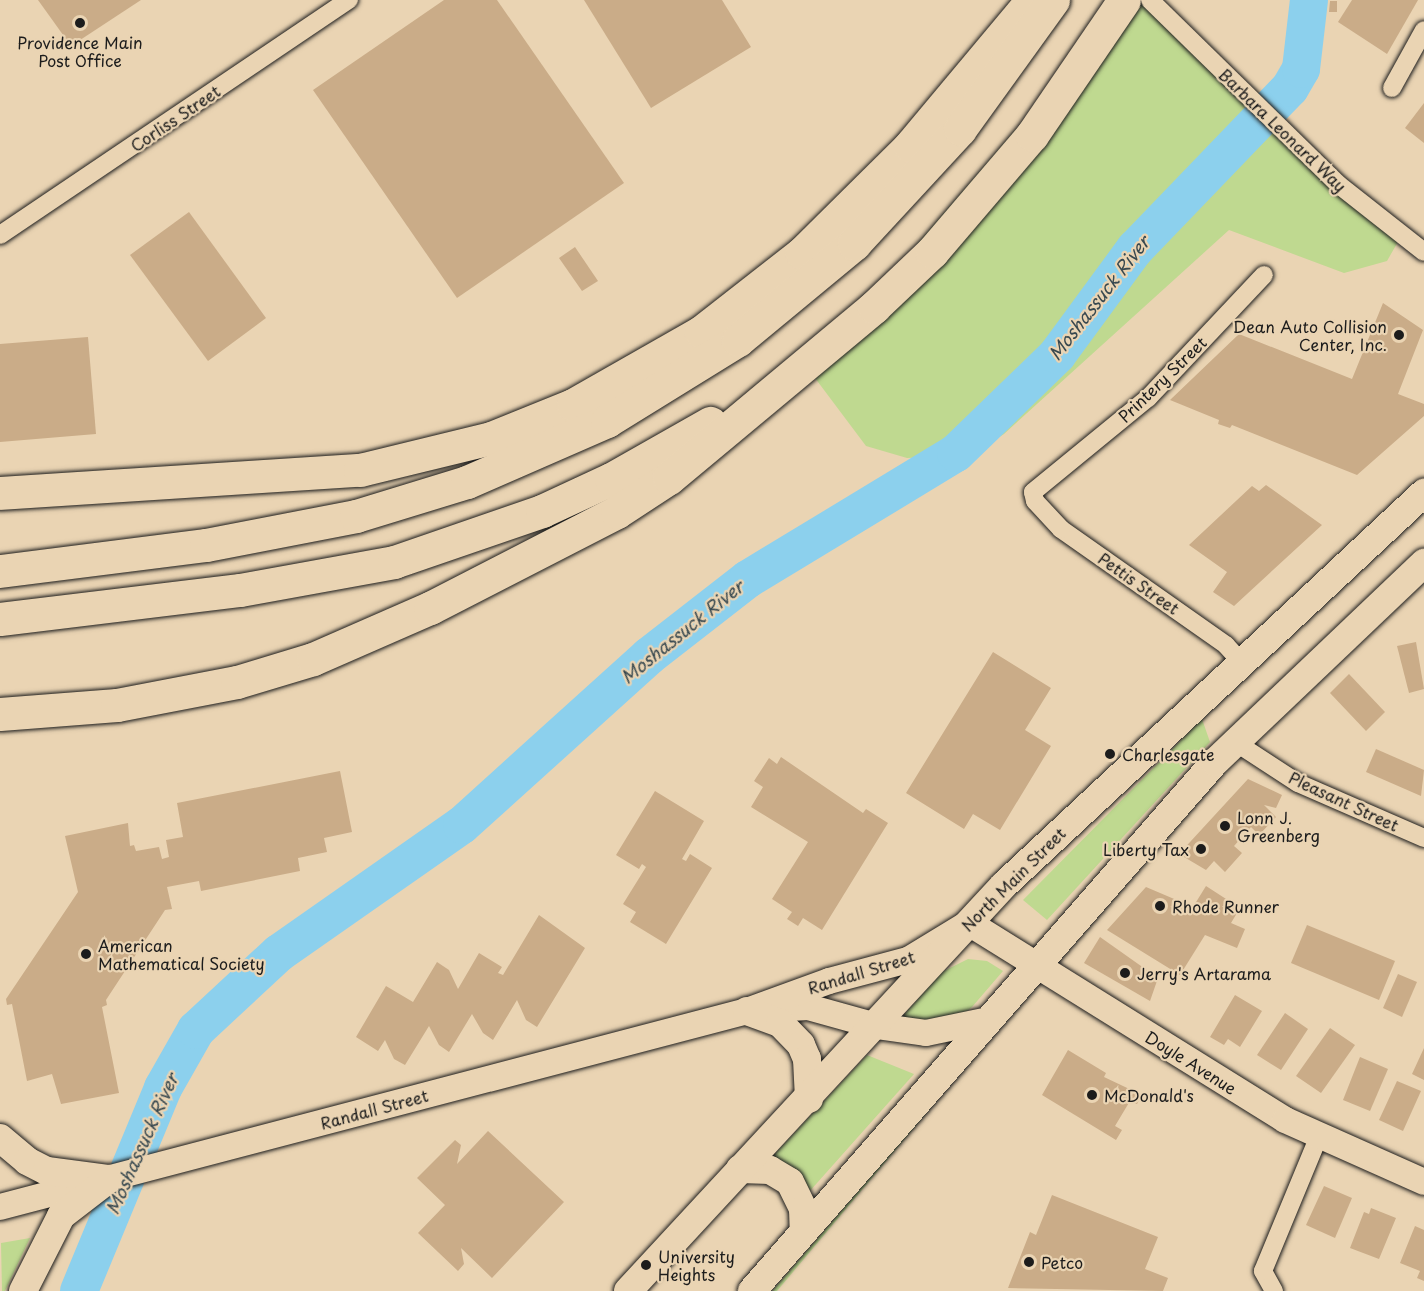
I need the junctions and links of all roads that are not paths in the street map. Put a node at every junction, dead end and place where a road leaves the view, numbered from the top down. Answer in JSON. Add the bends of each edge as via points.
{"nodes":[{"id":1,"x":349,"y":0,"type":"edge"},
{"id":2,"x":1032,"y":0,"type":"edge"},
{"id":3,"x":1053,"y":0,"type":"edge"},
{"id":4,"x":1124,"y":0,"type":"edge"},
{"id":5,"x":1150,"y":0,"type":"edge"},
{"id":6,"x":1424,"y":30,"type":"edge"},
{"id":7,"x":1392,"y":88,"type":"dead end"},
{"id":8,"x":0,"y":236,"type":"edge"},
{"id":9,"x":1424,"y":252,"type":"edge"},
{"id":10,"x":1264,"y":275,"type":"dead end"},
{"id":11,"x":813,"y":358,"type":"junction"},
{"id":12,"x":0,"y":493,"type":"edge"},
{"id":13,"x":1424,"y":493,"type":"edge"},
{"id":14,"x":1035,"y":501,"type":"joint"},
{"id":15,"x":1424,"y":562,"type":"edge"},
{"id":16,"x":0,"y":571,"type":"edge"},
{"id":17,"x":0,"y":619,"type":"edge"},
{"id":18,"x":1244,"y":664,"type":"junction"},
{"id":19,"x":0,"y":714,"type":"edge"},
{"id":20,"x":1235,"y":742,"type":"junction"},
{"id":21,"x":1424,"y":838,"type":"edge"},
{"id":22,"x":969,"y":923,"type":"junction"},
{"id":23,"x":1035,"y":966,"type":"junction"},
{"id":24,"x":747,"y":1011,"type":"junction"},
{"id":25,"x":988,"y":1020,"type":"junction"},
{"id":26,"x":876,"y":1026,"type":"junction"},
{"id":27,"x":809,"y":1099,"type":"junction"},
{"id":28,"x":0,"y":1137,"type":"edge"},
{"id":29,"x":1318,"y":1138,"type":"junction"},
{"id":30,"x":740,"y":1169,"type":"junction"},
{"id":31,"x":109,"y":1179,"type":"junction"},
{"id":32,"x":1424,"y":1182,"type":"edge"},
{"id":33,"x":0,"y":1207,"type":"edge"},
{"id":34,"x":804,"y":1232,"type":"junction"},
{"id":35,"x":23,"y":1291,"type":"edge"},
{"id":36,"x":628,"y":1291,"type":"edge"},
{"id":37,"x":752,"y":1291,"type":"edge"},
{"id":38,"x":1274,"y":1291,"type":"edge"}],
"edges":[{"from":1,"to":8,"type":"street","name":"Corliss Street"},
{"from":2,"to":12,"type":"highway","via":[[910,146],[821,237],[701,332],[573,405],[480,441],[352,472]]},
{"from":3,"to":16,"type":"highway","via":[[960,129],[854,244],[738,340],[607,421],[467,482],[356,516],[215,544]]},
{"from":4,"to":11,"type":"highway","via":[[1032,135],[984,195],[899,283]]},
{"from":5,"to":9,"type":"street","name":"Barbara Leonard Way","via":[[1348,193]]},
{"from":6,"to":7,"type":"street"},
{"from":10,"to":14,"type":"street","name":"Printery Street","via":[[1148,398],[1033,492]]},
{"from":11,"to":17,"type":"highway","via":[[611,479],[468,539],[394,562],[321,577]]},
{"from":11,"to":19,"type":"highway","via":[[669,478],[617,512],[430,608],[313,659],[237,682],[117,705]]},
{"from":13,"to":18,"type":"main road","name":"North Main Street"},
{"from":14,"to":18,"type":"street","name":"Pettis Street","via":[[1061,529],[1226,645]]},
{"from":15,"to":20,"type":"main road"},
{"from":18,"to":22,"type":"main road","name":"North Main Street","via":[[1098,795]]},
{"from":20,"to":21,"type":"street","name":"Pleasant Street","via":[[1298,783]]},
{"from":20,"to":23,"type":"main road"},
{"from":22,"to":23,"type":"main road","name":"Doyle Avenue"},
{"from":22,"to":24,"type":"main road","name":"Randall Street","via":[[908,960],[818,984]]},
{"from":22,"to":26,"type":"main road","name":"North Main Street"},
{"from":23,"to":25,"type":"main road"},
{"from":23,"to":29,"type":"main road","name":"Doyle Avenue"},
{"from":24,"to":26,"type":"main road","name":"Randall Street","via":[[808,1007]]},
{"from":24,"to":27,"type":"main road","via":[[780,1023],[801,1045],[807,1059]]},
{"from":24,"to":31,"type":"main road","name":"Randall Street"},
{"from":25,"to":26,"type":"main road","name":"Randall Street","via":[[926,1033]]},
{"from":25,"to":34,"type":"main road"},
{"from":26,"to":27,"type":"main road","name":"North Main Street"},
{"from":27,"to":30,"type":"main road","name":"North Main Street"},
{"from":28,"to":31,"type":"main road","via":[[27,1161],[47,1171]]},
{"from":29,"to":32,"type":"main road","name":"Doyle Avenue"},
{"from":29,"to":38,"type":"street","via":[[1263,1271]]},
{"from":30,"to":34,"type":"main road","via":[[770,1170],[790,1182],[803,1209]]},
{"from":30,"to":36,"type":"main road","name":"North Main Street"},
{"from":31,"to":33,"type":"main road","name":"Randall Street"},
{"from":31,"to":35,"type":"main road","via":[[61,1216]]},
{"from":34,"to":37,"type":"main road"}]}
